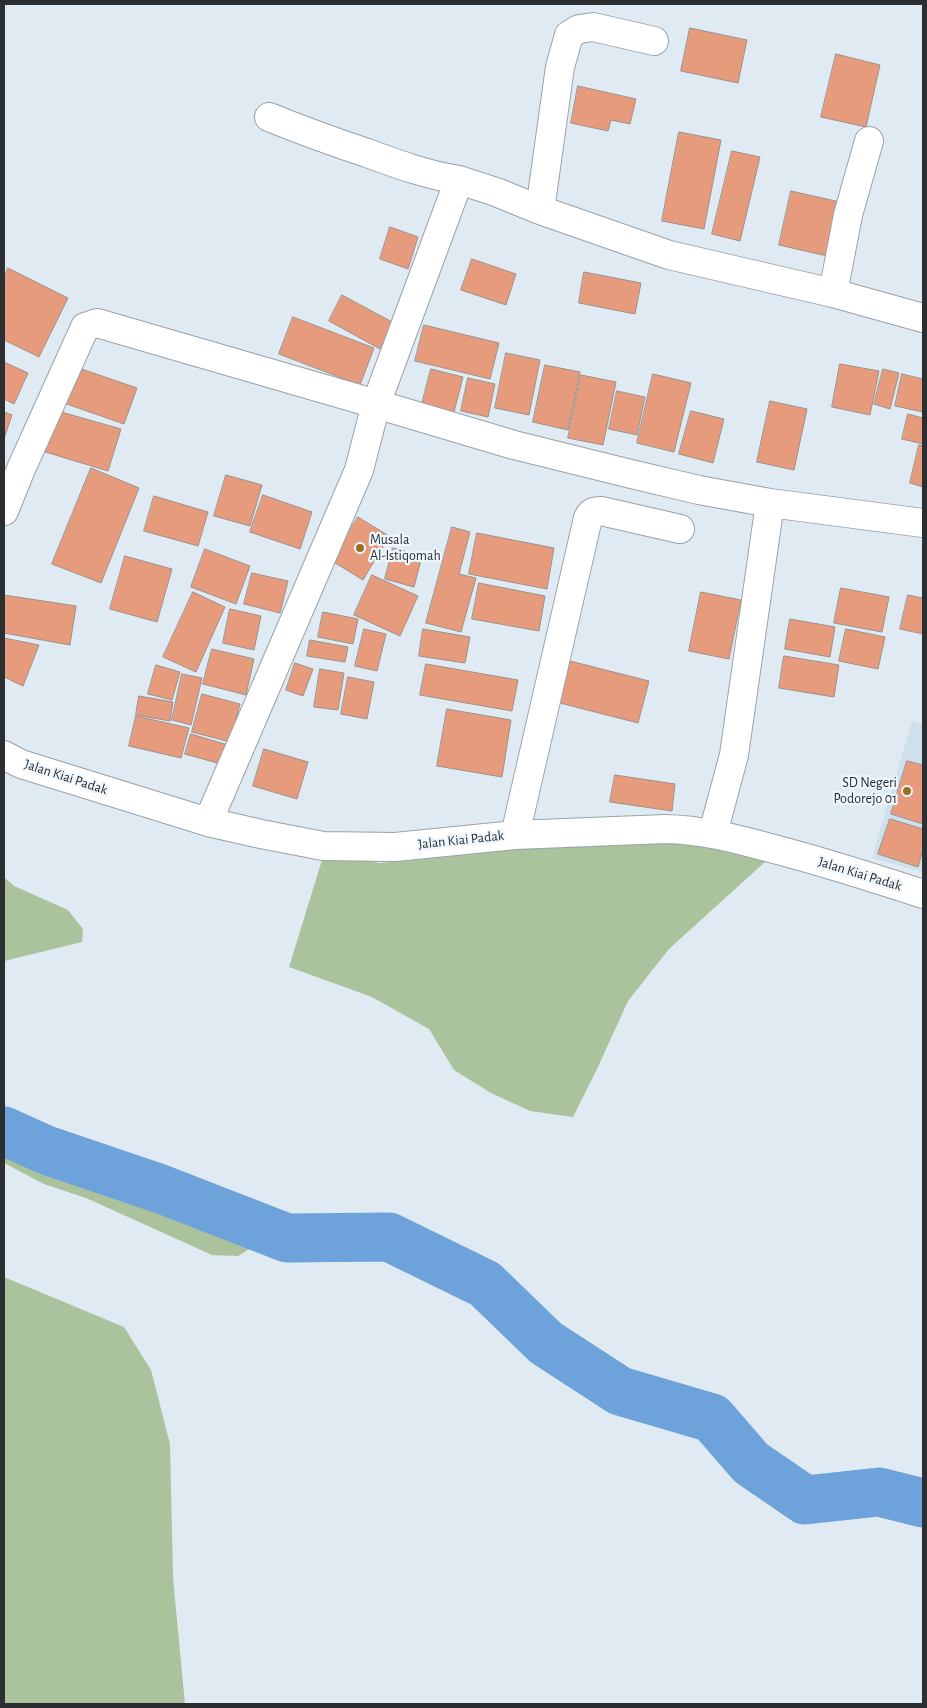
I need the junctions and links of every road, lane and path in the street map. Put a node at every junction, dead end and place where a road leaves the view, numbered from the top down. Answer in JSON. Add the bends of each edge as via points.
{"nodes":[{"id":1,"x":654,"y":41,"type":"dead end"},
{"id":2,"x":269,"y":118,"type":"dead end"},
{"id":3,"x":869,"y":142,"type":"dead end"},
{"id":4,"x":459,"y":180,"type":"junction"},
{"id":5,"x":540,"y":210,"type":"junction"},
{"id":6,"x":833,"y":293,"type":"junction"},
{"id":7,"x":923,"y":318,"type":"edge"},
{"id":8,"x":376,"y":404,"type":"junction"},
{"id":9,"x":12,"y":466,"type":"edge"},
{"id":10,"x":631,"y":474,"type":"junction"},
{"id":11,"x":770,"y":503,"type":"junction"},
{"id":12,"x":4,"y":511,"type":"edge"},
{"id":13,"x":622,"y":515,"type":"junction"},
{"id":14,"x":923,"y":524,"type":"edge"},
{"id":15,"x":680,"y":529,"type":"dead end"},
{"id":16,"x":4,"y":755,"type":"edge"},
{"id":17,"x":208,"y":822,"type":"junction"},
{"id":18,"x":712,"y":833,"type":"junction"},
{"id":19,"x":515,"y":834,"type":"junction"},
{"id":20,"x":923,"y":894,"type":"edge"}],
"edges":[{"from":1,"to":5,"type":"street","via":[[593,27],[579,29],[569,35],[560,67]]},
{"from":2,"to":4,"type":"street","via":[[434,176]]},
{"from":3,"to":6,"type":"street","via":[[848,215]]},
{"from":4,"to":5,"type":"street"},
{"from":4,"to":8,"type":"street"},
{"from":5,"to":6,"type":"street","via":[[669,255]]},
{"from":6,"to":7,"type":"street"},
{"from":8,"to":9,"type":"street","via":[[102,324],[91,324],[85,327]]},
{"from":8,"to":10,"type":"street","via":[[514,445]]},
{"from":8,"to":17,"type":"street","via":[[359,470]]},
{"from":9,"to":12,"type":"street"},
{"from":10,"to":11,"type":"street"},
{"from":10,"to":13,"type":"street"},
{"from":11,"to":14,"type":"street"},
{"from":11,"to":18,"type":"street","via":[[734,755]]},
{"from":13,"to":15,"type":"street"},
{"from":13,"to":19,"type":"street","via":[[595,511],[588,518]]},
{"from":16,"to":17,"type":"street","name":"Jalan Kiai Padak","via":[[21,764]]},
{"from":17,"to":19,"type":"street","name":"Jalan Kiai Padak","via":[[324,846],[395,847]]},
{"from":18,"to":19,"type":"street","name":"Jalan Kiai Padak","via":[[666,829]]},
{"from":18,"to":20,"type":"street","name":"Jalan Kiai Padak"}]}
